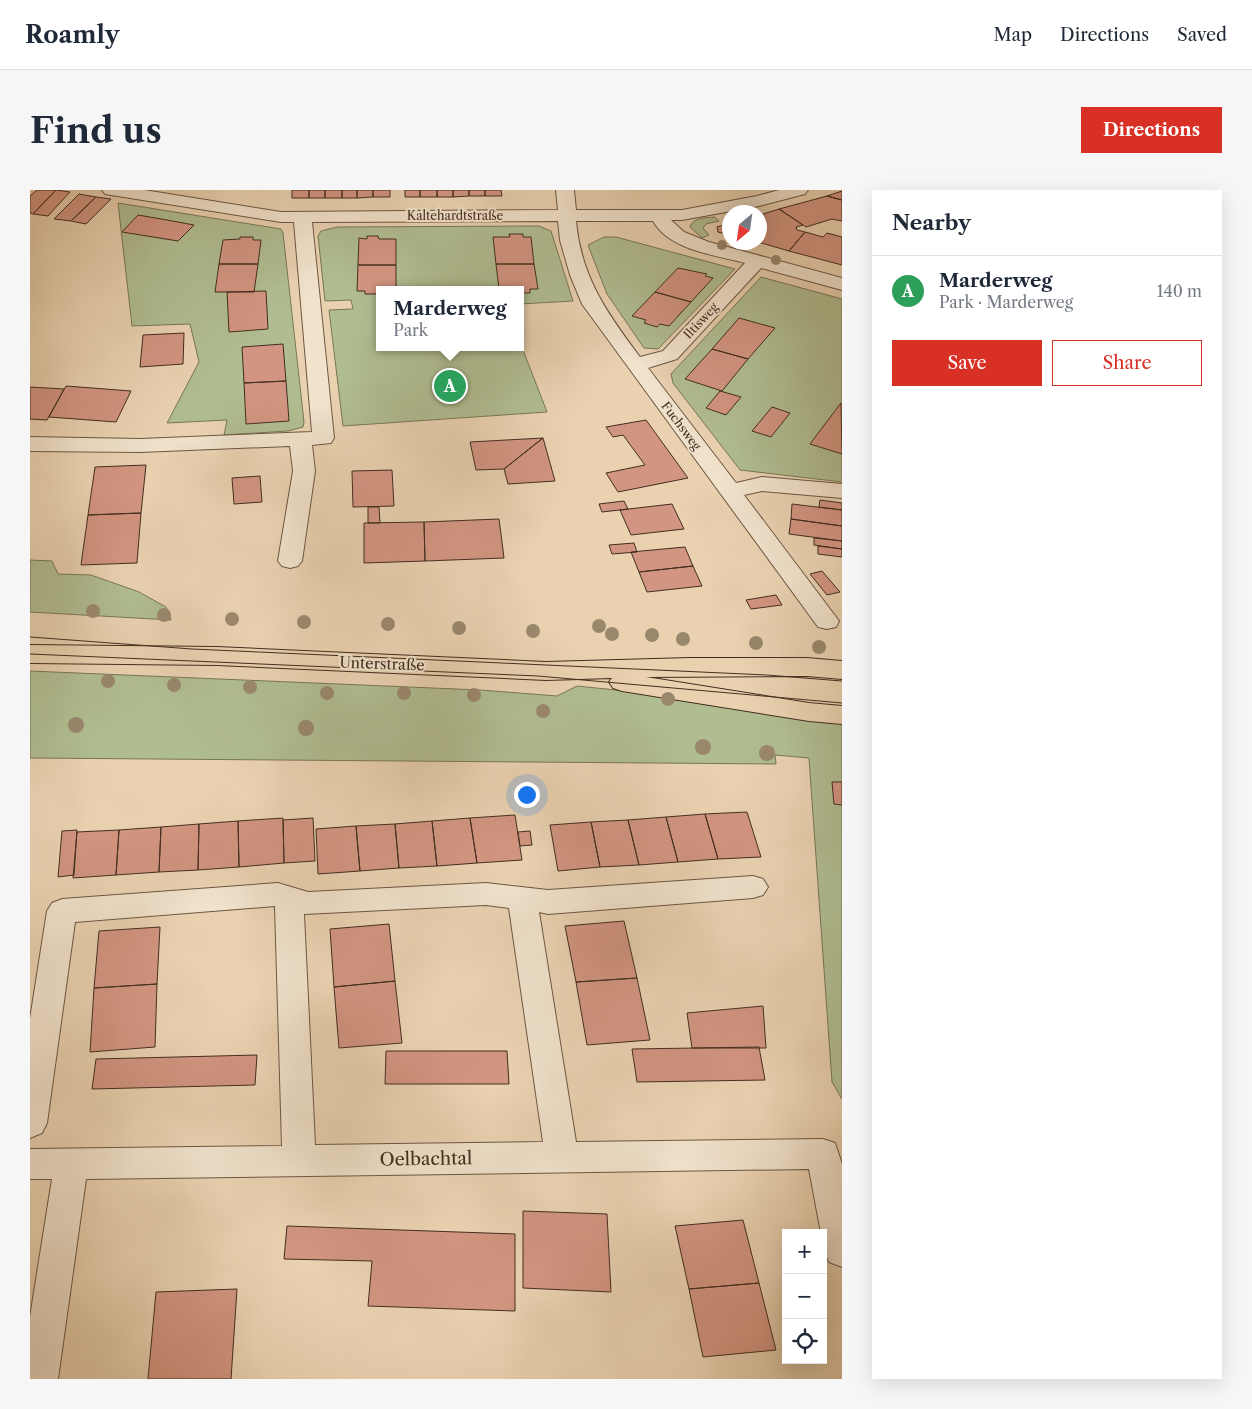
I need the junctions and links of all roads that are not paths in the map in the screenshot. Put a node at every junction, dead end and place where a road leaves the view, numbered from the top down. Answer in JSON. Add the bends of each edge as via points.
{"nodes":[{"id":1,"x":111,"y":190,"type":"edge"},
{"id":2,"x":565,"y":190,"type":"edge"},
{"id":3,"x":799,"y":190,"type":"edge"},
{"id":4,"x":210,"y":198,"type":"edge"},
{"id":5,"x":659,"y":215,"type":"junction"},
{"id":6,"x":567,"y":216,"type":"junction"},
{"id":7,"x":302,"y":217,"type":"junction"},
{"id":8,"x":757,"y":261,"type":"junction"},
{"id":9,"x":842,"y":284,"type":"edge"},
{"id":10,"x":636,"y":365,"type":"junction"},
{"id":11,"x":300,"y":439,"type":"junction"},
{"id":12,"x":30,"y":444,"type":"edge"},
{"id":13,"x":731,"y":491,"type":"junction"},
{"id":14,"x":842,"y":491,"type":"edge"},
{"id":15,"x":290,"y":561,"type":"dead end"},
{"id":16,"x":827,"y":621,"type":"dead end"},
{"id":17,"x":30,"y":637,"type":"edge"},
{"id":18,"x":30,"y":654,"type":"edge"},
{"id":19,"x":217,"y":656,"type":"junction"},
{"id":20,"x":842,"y":670,"type":"edge"},
{"id":21,"x":546,"y":671,"type":"junction"},
{"id":22,"x":842,"y":715,"type":"edge"},
{"id":23,"x":753,"y":888,"type":"dead end"},
{"id":24,"x":289,"y":898,"type":"junction"},
{"id":25,"x":522,"y":899,"type":"junction"},
{"id":26,"x":30,"y":1123,"type":"edge"},
{"id":27,"x":562,"y":1157,"type":"junction"},
{"id":28,"x":299,"y":1160,"type":"junction"},
{"id":29,"x":30,"y":1164,"type":"edge"},
{"id":30,"x":72,"y":1164,"type":"junction"},
{"id":31,"x":842,"y":1250,"type":"edge"},
{"id":32,"x":39,"y":1379,"type":"edge"}],
"edges":[{"from":1,"to":4,"type":"street","name":"Kaltehardtstraße"},
{"from":2,"to":6,"type":"street","name":"Fuchsweg"},
{"from":3,"to":5,"type":"street","name":"Kaltehardtstraße","via":[[760,202],[704,212]]},
{"from":4,"to":7,"type":"street","name":"Kaltehardtstraße","via":[[281,217]]},
{"from":5,"to":6,"type":"street","name":"Kaltehardtstraße"},
{"from":5,"to":8,"type":"street","via":[[670,231],[678,236]]},
{"from":6,"to":7,"type":"street","name":"Kaltehardtstraße"},
{"from":6,"to":10,"type":"street","name":"Fuchsweg","via":[[570,245],[592,304]]},
{"from":7,"to":11,"type":"street","via":[[322,438]]},
{"from":8,"to":9,"type":"street"},
{"from":8,"to":10,"type":"street","name":"Iltisweg","via":[[670,355]]},
{"from":10,"to":13,"type":"street","name":"Fuchsweg"},
{"from":11,"to":12,"type":"street","via":[[143,446]]},
{"from":11,"to":15,"type":"street","via":[[304,471]]},
{"from":13,"to":14,"type":"street","via":[[762,484]]},
{"from":13,"to":16,"type":"street","name":"Fuchsweg"},
{"from":17,"to":19,"type":"main road","name":"Unterstraße"},
{"from":18,"to":19,"type":"main road","name":"Unterstraße"},
{"from":19,"to":21,"type":"main road","name":"Unterstraße"},
{"from":20,"to":21,"type":"main road","name":"Unterstraße","via":[[710,667]]},
{"from":21,"to":22,"type":"main road","name":"Unterstraße"},
{"from":23,"to":25,"type":"street","via":[[548,902]]},
{"from":24,"to":25,"type":"street","via":[[308,904],[486,894]]},
{"from":24,"to":26,"type":"street","via":[[278,894],[62,910]]},
{"from":24,"to":28,"type":"street"},
{"from":25,"to":27,"type":"street"},
{"from":27,"to":28,"type":"street","name":"Oelbachtal"},
{"from":27,"to":31,"type":"street","name":"Oelbachtal","via":[[823,1154]]},
{"from":28,"to":30,"type":"street","name":"Oelbachtal"},
{"from":29,"to":30,"type":"street","name":"Oelbachtal"},
{"from":30,"to":32,"type":"street"}]}
